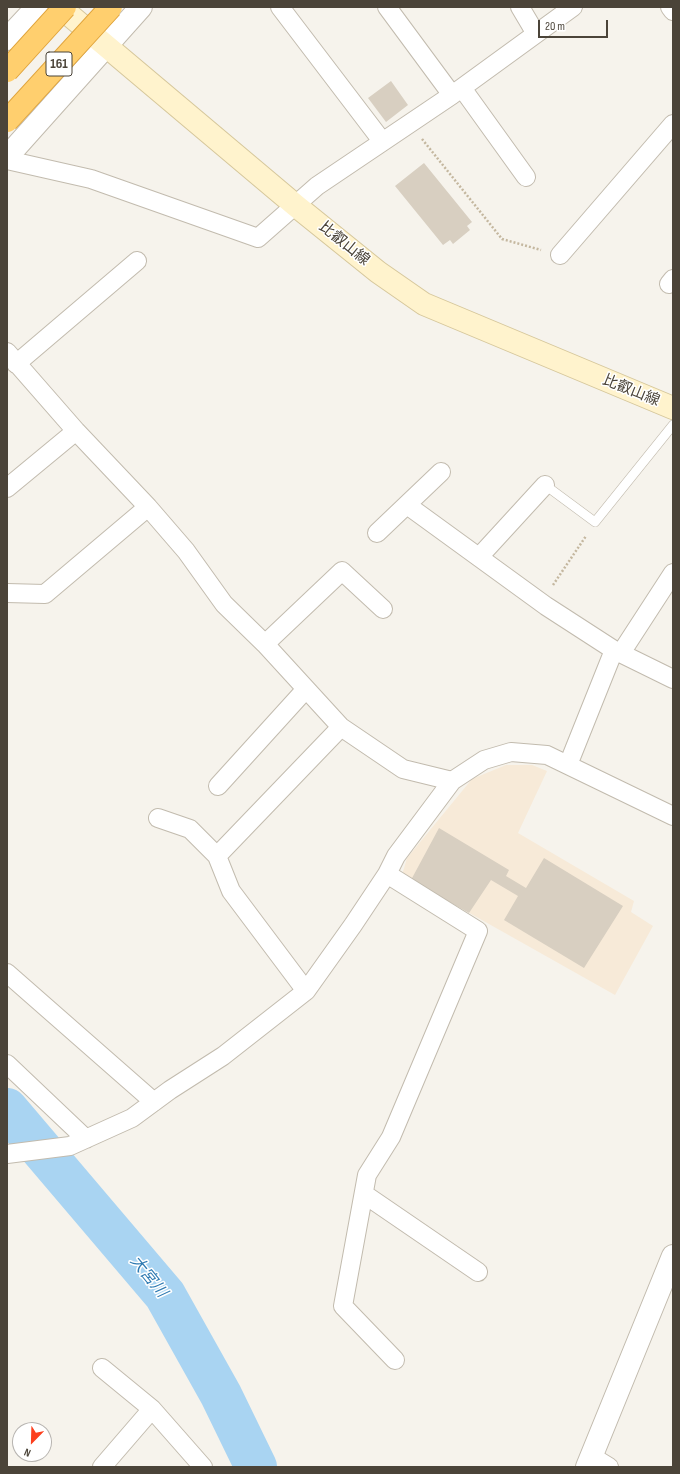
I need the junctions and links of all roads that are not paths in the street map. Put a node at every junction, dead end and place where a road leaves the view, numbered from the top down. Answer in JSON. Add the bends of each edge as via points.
{"nodes":[{"id":1,"x":37,"y":7,"type":"edge"},
{"id":2,"x":60,"y":7,"type":"edge"},
{"id":3,"x":65,"y":7,"type":"edge"},
{"id":4,"x":111,"y":7,"type":"edge"},
{"id":5,"x":141,"y":7,"type":"edge"},
{"id":6,"x":280,"y":7,"type":"edge"},
{"id":7,"x":387,"y":7,"type":"edge"},
{"id":8,"x":520,"y":7,"type":"edge"},
{"id":9,"x":573,"y":7,"type":"edge"},
{"id":10,"x":670,"y":7,"type":"edge"},
{"id":11,"x":673,"y":11,"type":"edge"},
{"id":12,"x":536,"y":34,"type":"junction"},
{"id":13,"x":7,"y":40,"type":"edge"},
{"id":14,"x":107,"y":44,"type":"junction"},
{"id":15,"x":7,"y":71,"type":"edge"},
{"id":16,"x":457,"y":92,"type":"junction"},
{"id":17,"x":7,"y":121,"type":"edge"},
{"id":18,"x":671,"y":130,"type":"edge"},
{"id":19,"x":382,"y":141,"type":"junction"},
{"id":20,"x":7,"y":157,"type":"edge"},
{"id":21,"x":7,"y":160,"type":"edge"},
{"id":22,"x":526,"y":177,"type":"dead end"},
{"id":23,"x":296,"y":205,"type":"junction"},
{"id":24,"x":560,"y":255,"type":"road end"},
{"id":25,"x":137,"y":261,"type":"dead end"},
{"id":26,"x":12,"y":358,"type":"edge"},
{"id":27,"x":673,"y":408,"type":"edge"},
{"id":28,"x":673,"y":425,"type":"edge"},
{"id":29,"x":76,"y":432,"type":"junction"},
{"id":30,"x":441,"y":472,"type":"dead end"},
{"id":31,"x":545,"y":485,"type":"joint"},
{"id":32,"x":7,"y":488,"type":"edge"},
{"id":33,"x":407,"y":505,"type":"junction"},
{"id":34,"x":148,"y":507,"type":"junction"},
{"id":35,"x":377,"y":533,"type":"dead end"},
{"id":36,"x":479,"y":557,"type":"junction"},
{"id":37,"x":673,"y":573,"type":"edge"},
{"id":38,"x":7,"y":593,"type":"edge"},
{"id":39,"x":383,"y":609,"type":"dead end"},
{"id":40,"x":265,"y":644,"type":"junction"},
{"id":41,"x":618,"y":652,"type":"junction"},
{"id":42,"x":673,"y":679,"type":"edge"},
{"id":43,"x":306,"y":689,"type":"junction"},
{"id":44,"x":341,"y":727,"type":"junction"},
{"id":45,"x":568,"y":765,"type":"junction"},
{"id":46,"x":452,"y":781,"type":"junction"},
{"id":47,"x":218,"y":786,"type":"dead end"},
{"id":48,"x":673,"y":816,"type":"edge"},
{"id":49,"x":158,"y":818,"type":"dead end"},
{"id":50,"x":217,"y":856,"type":"junction"},
{"id":51,"x":387,"y":874,"type":"junction"},
{"id":52,"x":7,"y":973,"type":"edge"},
{"id":53,"x":306,"y":991,"type":"junction"},
{"id":54,"x":7,"y":1064,"type":"edge"},
{"id":55,"x":154,"y":1102,"type":"junction"},
{"id":56,"x":78,"y":1142,"type":"junction"},
{"id":57,"x":7,"y":1154,"type":"edge"},
{"id":58,"x":364,"y":1194,"type":"junction"},
{"id":59,"x":673,"y":1256,"type":"edge"},
{"id":60,"x":478,"y":1272,"type":"dead end"},
{"id":61,"x":395,"y":1360,"type":"dead end"},
{"id":62,"x":102,"y":1368,"type":"dead end"},
{"id":63,"x":152,"y":1408,"type":"junction"},
{"id":64,"x":589,"y":1462,"type":"edge"},
{"id":65,"x":102,"y":1467,"type":"edge"},
{"id":66,"x":203,"y":1467,"type":"edge"},
{"id":67,"x":609,"y":1467,"type":"edge"}],
"edges":[{"from":1,"to":13,"type":"street"},
{"from":2,"to":14,"type":"main road","name":"比叡山線"},
{"from":3,"to":15,"type":"highway","number":"161","bridge":true},
{"from":4,"to":17,"type":"highway","number":"161","bridge":true},
{"from":5,"to":14,"type":"street"},
{"from":6,"to":19,"type":"street"},
{"from":7,"to":16,"type":"street"},
{"from":8,"to":12,"type":"street"},
{"from":9,"to":12,"type":"street"},
{"from":10,"to":11,"type":"street"},
{"from":12,"to":16,"type":"street"},
{"from":14,"to":20,"type":"street"},
{"from":14,"to":23,"type":"main road","name":"比叡山線"},
{"from":16,"to":19,"type":"street"},
{"from":16,"to":22,"type":"street"},
{"from":18,"to":24,"type":"street"},
{"from":19,"to":23,"type":"street","via":[[318,186]]},
{"from":21,"to":23,"type":"street","via":[[91,180],[258,238]]},
{"from":23,"to":27,"type":"main road","name":"比叡山線","via":[[378,272],[424,304]]},
{"from":25,"to":26,"type":"street"},
{"from":26,"to":29,"type":"street"},
{"from":28,"to":31,"type":"lane","via":[[595,522]]},
{"from":29,"to":32,"type":"street"},
{"from":29,"to":34,"type":"street"},
{"from":30,"to":33,"type":"street"},
{"from":31,"to":36,"type":"street"},
{"from":33,"to":35,"type":"street"},
{"from":33,"to":36,"type":"street"},
{"from":34,"to":38,"type":"street","via":[[46,594]]},
{"from":34,"to":40,"type":"street","via":[[186,551],[224,604]]},
{"from":36,"to":41,"type":"street","via":[[542,603]]},
{"from":37,"to":41,"type":"street"},
{"from":39,"to":40,"type":"street","via":[[342,571]]},
{"from":40,"to":43,"type":"street"},
{"from":41,"to":42,"type":"street"},
{"from":41,"to":45,"type":"street"},
{"from":43,"to":44,"type":"street"},
{"from":43,"to":47,"type":"street"},
{"from":44,"to":46,"type":"street","via":[[403,769]]},
{"from":44,"to":50,"type":"street"},
{"from":45,"to":46,"type":"street","via":[[547,755],[511,752],[484,760]]},
{"from":45,"to":48,"type":"street"},
{"from":46,"to":51,"type":"street","via":[[396,856]]},
{"from":49,"to":50,"type":"street","via":[[190,829]]},
{"from":50,"to":53,"type":"street","via":[[231,891]]},
{"from":51,"to":53,"type":"street"},
{"from":51,"to":58,"type":"street","via":[[478,931],[391,1137],[367,1175]]},
{"from":52,"to":55,"type":"street"},
{"from":53,"to":55,"type":"street","via":[[223,1056]]},
{"from":54,"to":56,"type":"street"},
{"from":55,"to":56,"type":"street","via":[[132,1118]]},
{"from":56,"to":57,"type":"street"},
{"from":58,"to":60,"type":"street"},
{"from":58,"to":61,"type":"street","via":[[343,1306]]},
{"from":59,"to":64,"type":"street"},
{"from":62,"to":63,"type":"street"},
{"from":63,"to":65,"type":"street"},
{"from":63,"to":66,"type":"street"},
{"from":64,"to":67,"type":"street"}]}
